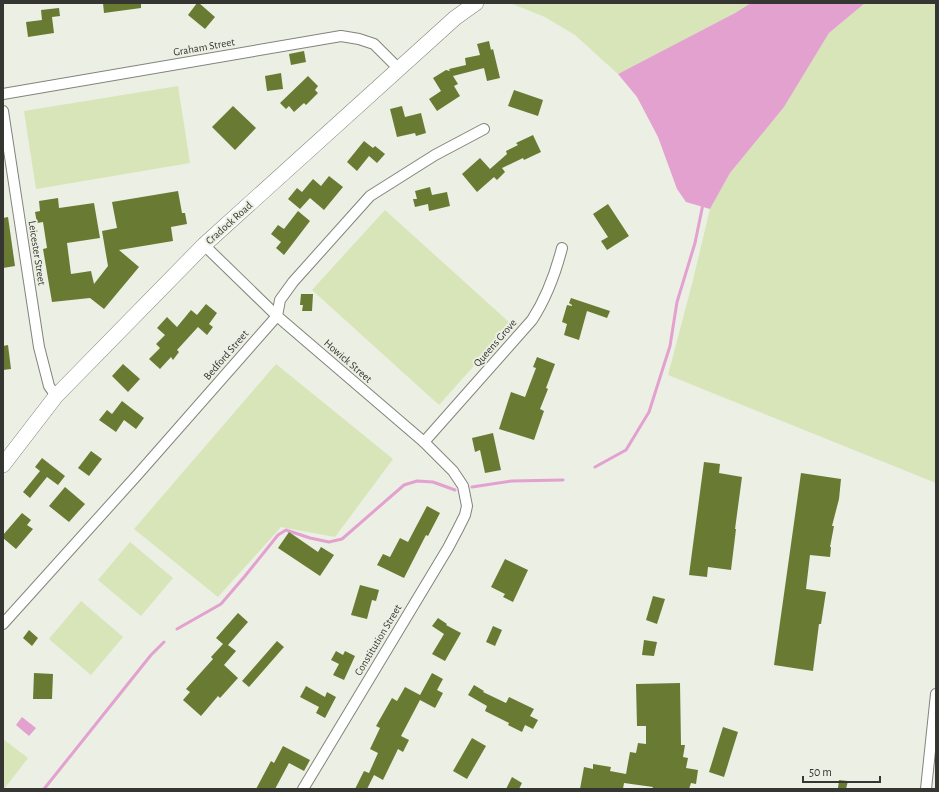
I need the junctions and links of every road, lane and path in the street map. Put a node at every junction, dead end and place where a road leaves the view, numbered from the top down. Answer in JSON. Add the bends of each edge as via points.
{"nodes":[{"id":1,"x":476,"y":3,"type":"edge"},
{"id":2,"x":400,"y":68,"type":"junction"},
{"id":3,"x":3,"y":94,"type":"edge"},
{"id":4,"x":3,"y":111,"type":"edge"},
{"id":5,"x":484,"y":129,"type":"dead end"},
{"id":6,"x":204,"y":246,"type":"junction"},
{"id":7,"x":562,"y":248,"type":"dead end"},
{"id":8,"x":277,"y":316,"type":"junction"},
{"id":9,"x":56,"y":396,"type":"junction"},
{"id":10,"x":424,"y":442,"type":"junction"},
{"id":11,"x":3,"y":465,"type":"edge"},
{"id":12,"x":467,"y":501,"type":"joint"},
{"id":13,"x":3,"y":624,"type":"edge"},
{"id":14,"x":936,"y":694,"type":"edge"},
{"id":15,"x":303,"y":789,"type":"edge"},
{"id":16,"x":926,"y":789,"type":"edge"}],
"edges":[{"from":1,"to":2,"type":"main road","name":"Cradock Road","via":[[455,18]]},
{"from":2,"to":3,"type":"street","name":"Graham Street","via":[[374,44],[341,36]]},
{"from":2,"to":6,"type":"main road","name":"Cradock Road"},
{"from":4,"to":9,"type":"street","name":"Leicester Street","via":[[39,347],[49,386]]},
{"from":5,"to":8,"type":"street","name":"Bedford Street","via":[[435,155],[370,196],[293,282],[280,300]]},
{"from":6,"to":8,"type":"street","name":"Howick Street"},
{"from":6,"to":9,"type":"main road","name":"Cradock Road"},
{"from":7,"to":10,"type":"street","name":"Queens Grove","via":[[543,303],[532,320]]},
{"from":8,"to":10,"type":"street","name":"Howick Street"},
{"from":8,"to":13,"type":"street","name":"Bedford Street"},
{"from":9,"to":11,"type":"main road","name":"Cradock Road"},
{"from":10,"to":12,"type":"street","name":"Howick Street","via":[[453,471],[463,486]]},
{"from":12,"to":15,"type":"street","name":"Constitution Street","via":[[465,515],[455,535]]},
{"from":14,"to":16,"type":"street"}]}
